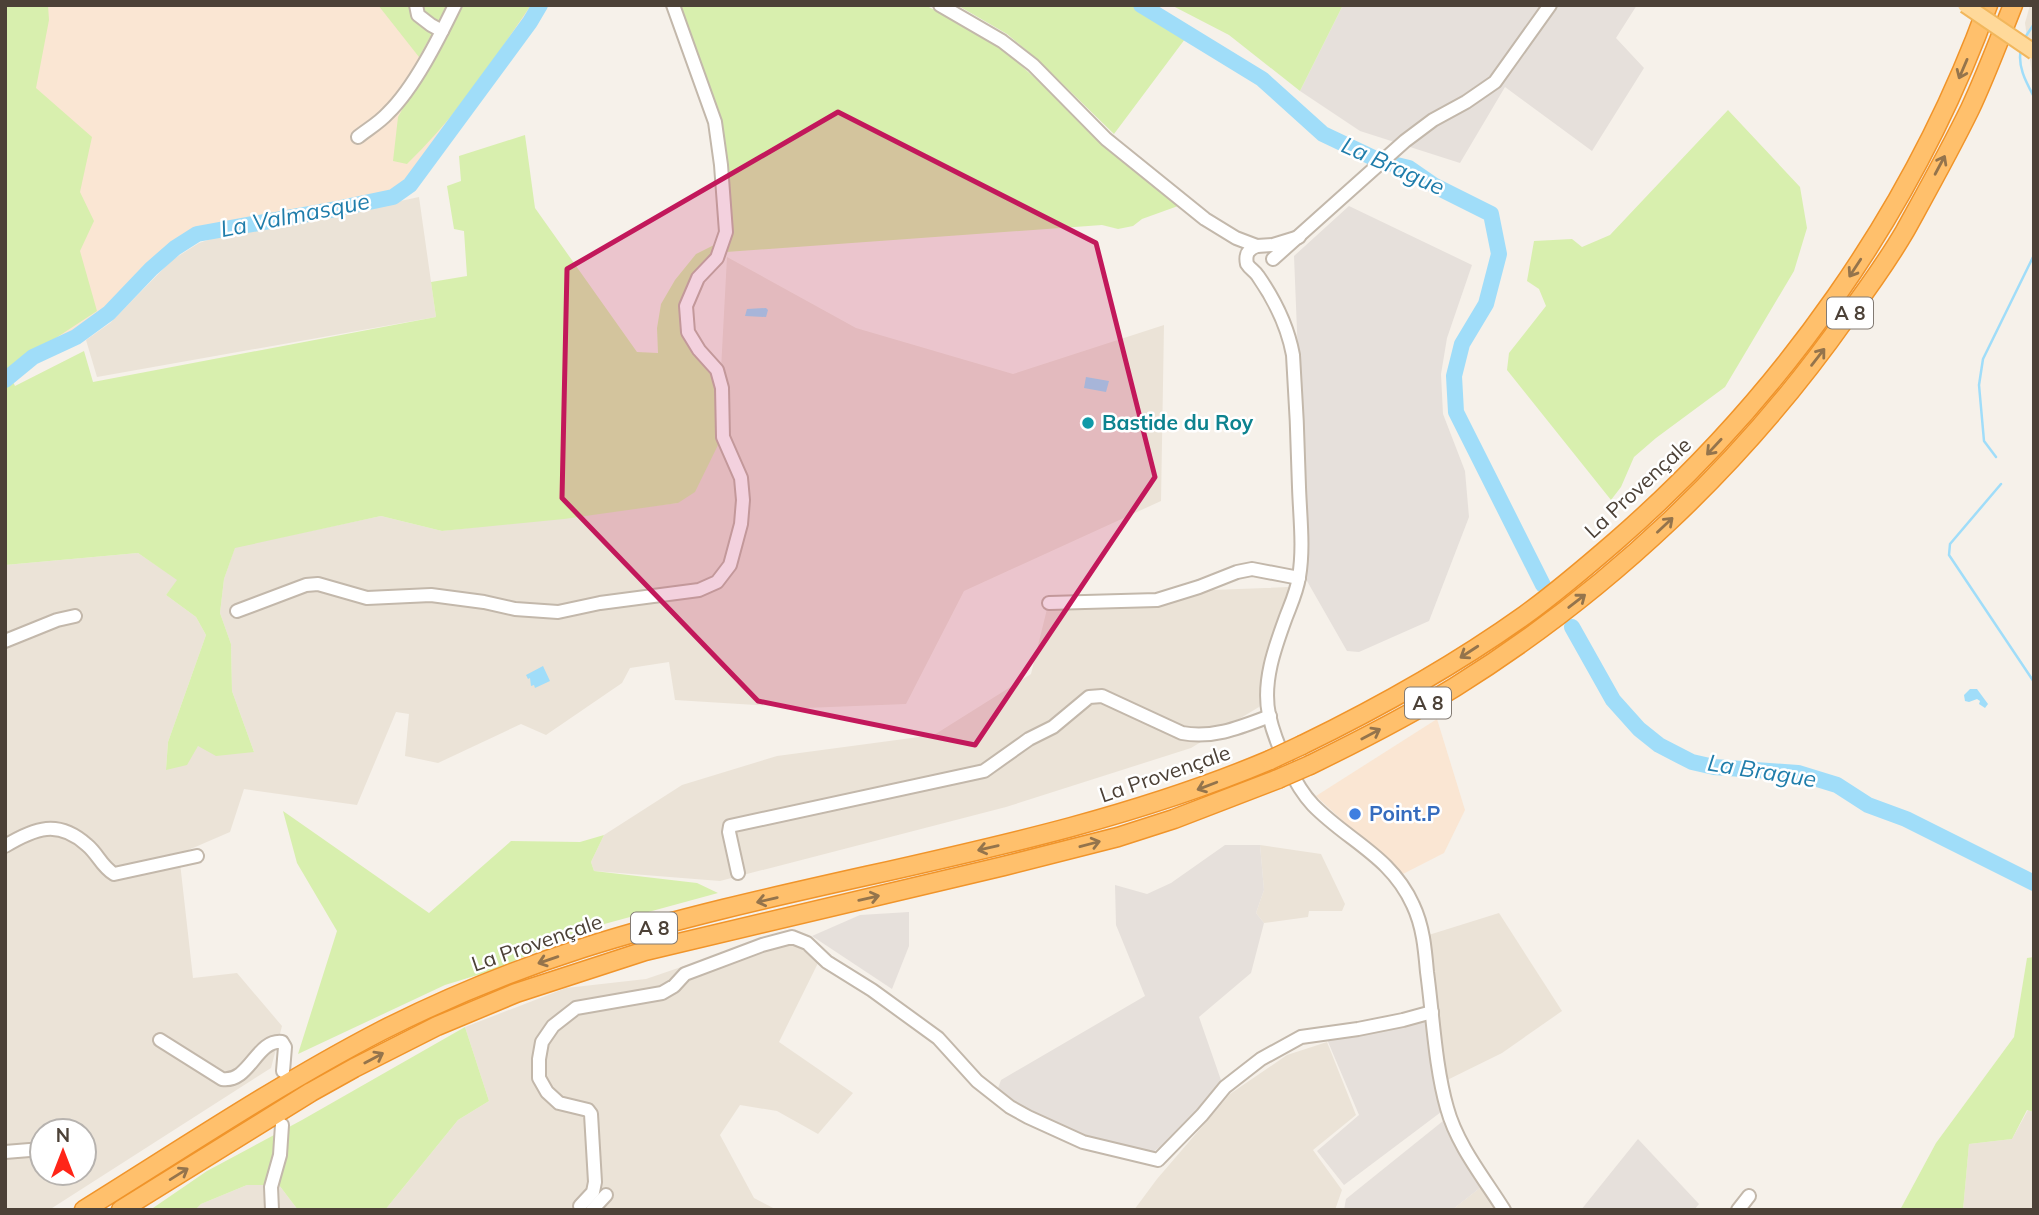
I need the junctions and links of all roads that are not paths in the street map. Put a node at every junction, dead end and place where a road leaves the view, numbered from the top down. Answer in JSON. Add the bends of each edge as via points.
{"nodes":[{"id":1,"x":416,"y":5,"type":"edge"},
{"id":2,"x":455,"y":5,"type":"edge"},
{"id":3,"x":673,"y":5,"type":"edge"},
{"id":4,"x":940,"y":5,"type":"edge"},
{"id":5,"x":1550,"y":5,"type":"edge"},
{"id":6,"x":1965,"y":5,"type":"edge"},
{"id":7,"x":1988,"y":5,"type":"edge"},
{"id":8,"x":2013,"y":5,"type":"edge"},
{"id":9,"x":442,"y":31,"type":"junction"},
{"id":10,"x":2034,"y":52,"type":"edge"},
{"id":11,"x":358,"y":136,"type":"dead end"},
{"id":12,"x":1205,"y":219,"type":"junction"},
{"id":13,"x":1299,"y":237,"type":"junction"},
{"id":14,"x":1261,"y":246,"type":"junction"},
{"id":15,"x":1246,"y":256,"type":"junction"},
{"id":16,"x":1266,"y":267,"type":"junction"},
{"id":17,"x":1299,"y":578,"type":"junction"},
{"id":18,"x":1049,"y":603,"type":"dead end"},
{"id":19,"x":237,"y":611,"type":"dead end"},
{"id":20,"x":75,"y":616,"type":"dead end"},
{"id":21,"x":5,"y":641,"type":"edge"},
{"id":22,"x":1270,"y":716,"type":"junction"},
{"id":23,"x":5,"y":846,"type":"edge"},
{"id":24,"x":197,"y":856,"type":"dead end"},
{"id":25,"x":738,"y":873,"type":"dead end"},
{"id":26,"x":1432,"y":1012,"type":"junction"},
{"id":27,"x":160,"y":1040,"type":"dead end"},
{"id":28,"x":284,"y":1071,"type":"dead end"},
{"id":29,"x":282,"y":1125,"type":"dead end"},
{"id":30,"x":28,"y":1150,"type":"edge"},
{"id":31,"x":5,"y":1152,"type":"edge"},
{"id":32,"x":606,"y":1195,"type":"dead end"},
{"id":33,"x":1749,"y":1196,"type":"dead end"},
{"id":34,"x":586,"y":1208,"type":"edge"},
{"id":35,"x":84,"y":1210,"type":"edge"},
{"id":36,"x":121,"y":1210,"type":"edge"},
{"id":37,"x":272,"y":1210,"type":"edge"},
{"id":38,"x":1504,"y":1210,"type":"edge"},
{"id":39,"x":1738,"y":1210,"type":"edge"}],
"edges":[{"from":1,"to":9,"type":"street","via":[[418,15]]},
{"from":2,"to":9,"type":"street"},
{"from":3,"to":19,"type":"street","via":[[715,122],[721,165],[726,232],[687,306],[688,332],[716,370],[722,388],[723,436],[741,478],[741,524],[730,565],[718,582],[699,590],[558,612],[431,595],[366,597],[318,584]]},
{"from":4,"to":12,"type":"street","via":[[1023,57],[1106,139]]},
{"from":5,"to":13,"type":"street","via":[[1495,82],[1405,141]]},
{"from":6,"to":10,"type":"main road","bridge":true},
{"from":7,"to":35,"type":"highway","name":"La Provençale","number":"A 8","one_way":true,"bridge":true,"via":[[1912,174],[1853,272],[1788,362],[1716,446],[1640,520],[1526,614],[1469,653],[1303,745],[1193,791],[1093,822],[673,922],[535,965],[423,1010],[339,1054]]},
{"from":36,"to":8,"type":"highway","name":"La Provençale","number":"A 8","one_way":true,"bridge":true,"via":[[354,1068],[516,993],[645,951],[1004,866],[1174,819],[1310,765],[1456,687],[1614,571],[1747,443],[1830,341],[1904,233],[1970,109]]},
{"from":9,"to":11,"type":"street","via":[[391,111]]},
{"from":12,"to":14,"type":"street","via":[[1236,238]]},
{"from":12,"to":15,"type":"street"},
{"from":13,"to":14,"type":"street"},
{"from":13,"to":16,"type":"street"},
{"from":14,"to":15,"type":"street"},
{"from":14,"to":16,"type":"street","via":[[1271,252]]},
{"from":15,"to":16,"type":"street","via":[[1247,264]]},
{"from":16,"to":17,"type":"street","via":[[1273,303],[1293,355]]},
{"from":17,"to":18,"type":"street","via":[[1252,569],[1157,600]]},
{"from":17,"to":22,"type":"street","via":[[1275,646],[1268,690]]},
{"from":20,"to":21,"type":"street"},
{"from":22,"to":25,"type":"street","via":[[1197,736],[1102,696],[1089,697],[1053,727],[985,771],[730,826]]},
{"from":22,"to":26,"type":"street","via":[[1301,791],[1384,862],[1413,903],[1420,920]]},
{"from":23,"to":24,"type":"street","via":[[44,828],[65,830],[89,846],[103,867],[114,874]]},
{"from":26,"to":34,"type":"street","via":[[1301,1037],[1261,1059],[1225,1087],[1158,1160],[1083,1142],[1019,1112],[978,1081],[938,1038],[827,962],[807,943],[792,937],[685,974],[662,993],[576,1008],[553,1026],[542,1042],[539,1078],[559,1103],[591,1114],[595,1182]]},
{"from":26,"to":38,"type":"street","via":[[1447,1110]]},
{"from":27,"to":28,"type":"street","via":[[222,1079],[231,1080],[268,1046],[282,1042]]},
{"from":29,"to":37,"type":"street","via":[[271,1188]]},
{"from":30,"to":31,"type":"street"},
{"from":32,"to":34,"type":"street"},
{"from":33,"to":39,"type":"street"}]}
